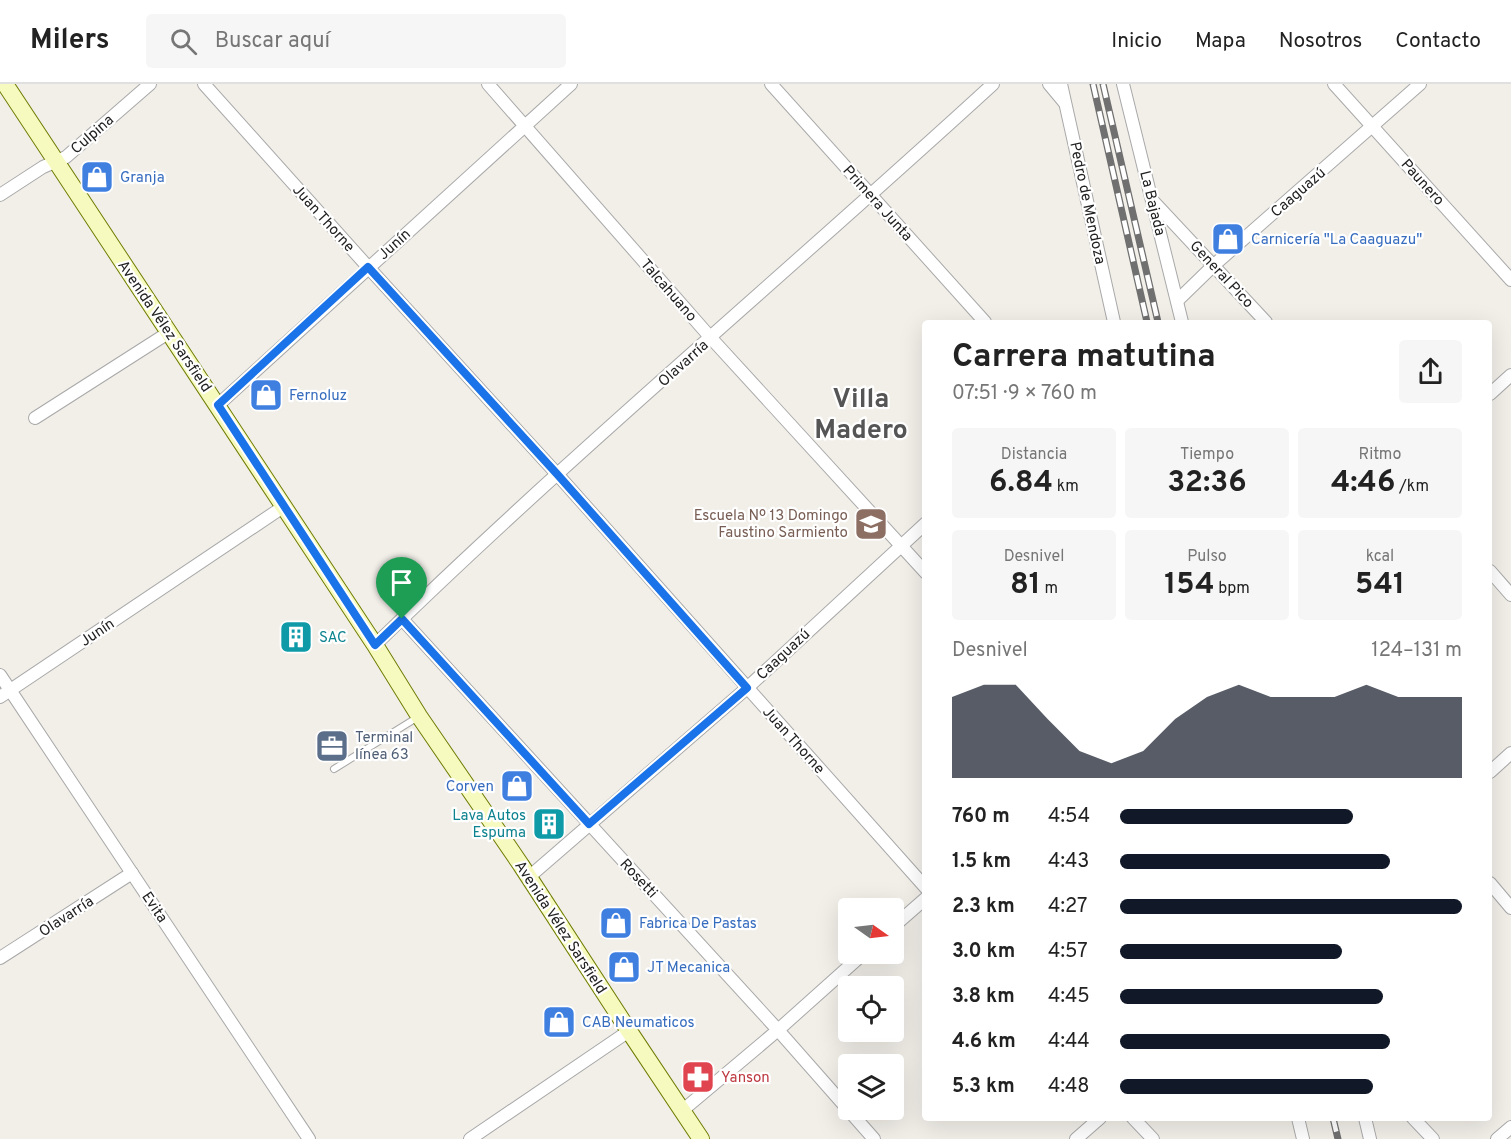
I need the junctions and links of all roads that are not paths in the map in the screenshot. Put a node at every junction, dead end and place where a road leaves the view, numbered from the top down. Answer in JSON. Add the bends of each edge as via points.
{"nodes":[{"id":1,"x":5,"y":84,"type":"edge"},
{"id":2,"x":150,"y":84,"type":"edge"},
{"id":3,"x":204,"y":84,"type":"edge"},
{"id":4,"x":488,"y":84,"type":"edge"},
{"id":5,"x":571,"y":84,"type":"edge"},
{"id":6,"x":771,"y":84,"type":"edge"},
{"id":7,"x":993,"y":84,"type":"edge"},
{"id":8,"x":1049,"y":84,"type":"edge"},
{"id":9,"x":1061,"y":84,"type":"edge"},
{"id":10,"x":1124,"y":84,"type":"edge"},
{"id":11,"x":1334,"y":84,"type":"edge"},
{"id":12,"x":1420,"y":84,"type":"edge"},
{"id":13,"x":1066,"y":104,"type":"junction"},
{"id":14,"x":525,"y":125,"type":"junction"},
{"id":15,"x":1373,"y":127,"type":"junction"},
{"id":16,"x":55,"y":161,"type":"junction"},
{"id":17,"x":0,"y":195,"type":"edge"},
{"id":18,"x":871,"y":196,"type":"junction"},
{"id":19,"x":1152,"y":200,"type":"junction"},
{"id":20,"x":1214,"y":266,"type":"junction"},
{"id":21,"x":368,"y":267,"type":"junction"},
{"id":22,"x":1511,"y":280,"type":"edge"},
{"id":23,"x":1177,"y":301,"type":"junction"},
{"id":24,"x":983,"y":320,"type":"edge"},
{"id":25,"x":1114,"y":320,"type":"edge"},
{"id":26,"x":1182,"y":320,"type":"edge"},
{"id":27,"x":1264,"y":320,"type":"edge"},
{"id":28,"x":168,"y":333,"type":"junction"},
{"id":29,"x":711,"y":338,"type":"junction"},
{"id":30,"x":1511,"y":375,"type":"edge"},
{"id":31,"x":1492,"y":392,"type":"edge"},
{"id":32,"x":218,"y":405,"type":"junction"},
{"id":33,"x":35,"y":418,"type":"dead end"},
{"id":34,"x":557,"y":474,"type":"junction"},
{"id":35,"x":283,"y":507,"type":"junction"},
{"id":36,"x":922,"y":527,"type":"edge"},
{"id":37,"x":901,"y":545,"type":"junction"},
{"id":38,"x":922,"y":569,"type":"edge"},
{"id":39,"x":1492,"y":573,"type":"edge"},
{"id":40,"x":1511,"y":595,"type":"edge"},
{"id":41,"x":402,"y":619,"type":"junction"},
{"id":42,"x":375,"y":645,"type":"junction"},
{"id":43,"x":0,"y":675,"type":"edge"},
{"id":44,"x":747,"y":688,"type":"junction"},
{"id":45,"x":5,"y":694,"type":"edge"},
{"id":46,"x":419,"y":716,"type":"junction"},
{"id":47,"x":1511,"y":753,"type":"edge"},
{"id":48,"x":334,"y":769,"type":"dead end"},
{"id":49,"x":1492,"y":770,"type":"edge"},
{"id":50,"x":589,"y":824,"type":"junction"},
{"id":51,"x":132,"y":873,"type":"junction"},
{"id":52,"x":529,"y":877,"type":"junction"},
{"id":53,"x":922,"y":884,"type":"edge"},
{"id":54,"x":1492,"y":885,"type":"edge"},
{"id":55,"x":922,"y":902,"type":"edge"},
{"id":56,"x":1511,"y":908,"type":"edge"},
{"id":57,"x":904,"y":917,"type":"edge"},
{"id":58,"x":0,"y":958,"type":"edge"},
{"id":59,"x":852,"y":964,"type":"edge"},
{"id":60,"x":778,"y":1030,"type":"junction"},
{"id":61,"x":629,"y":1031,"type":"junction"},
{"id":62,"x":683,"y":1110,"type":"junction"},
{"id":63,"x":1097,"y":1121,"type":"edge"},
{"id":64,"x":1136,"y":1121,"type":"edge"},
{"id":65,"x":1299,"y":1121,"type":"edge"},
{"id":66,"x":1366,"y":1121,"type":"edge"},
{"id":67,"x":1416,"y":1121,"type":"edge"},
{"id":68,"x":1511,"y":1127,"type":"edge"},
{"id":69,"x":309,"y":1139,"type":"edge"},
{"id":70,"x":470,"y":1139,"type":"edge"},
{"id":71,"x":701,"y":1139,"type":"edge"},
{"id":72,"x":874,"y":1139,"type":"edge"},
{"id":73,"x":1076,"y":1139,"type":"edge"},
{"id":74,"x":1152,"y":1139,"type":"edge"},
{"id":75,"x":1303,"y":1139,"type":"edge"},
{"id":76,"x":1370,"y":1139,"type":"edge"},
{"id":77,"x":1433,"y":1139,"type":"edge"},
{"id":78,"x":1497,"y":1139,"type":"edge"}],
"edges":[{"from":1,"to":16,"type":"main road","name":"Avenida Vélez Sarsfield"},
{"from":2,"to":16,"type":"street","name":"Culpina","via":[[66,157]]},
{"from":3,"to":21,"type":"street","name":"Juan Thorne"},
{"from":4,"to":14,"type":"street","name":"Talcahuano"},
{"from":5,"to":14,"type":"street","name":"Junín"},
{"from":6,"to":18,"type":"street","name":"Primera Junta"},
{"from":7,"to":18,"type":"street","name":"Olavarría"},
{"from":8,"to":13,"type":"street"},
{"from":9,"to":13,"type":"street","name":"Pedro de Mendoza"},
{"from":10,"to":19,"type":"street","name":"La Bajada"},
{"from":11,"to":15,"type":"street","name":"Paunero"},
{"from":12,"to":15,"type":"street","name":"Caaguazú"},
{"from":13,"to":25,"type":"street","name":"Pedro de Mendoza"},
{"from":14,"to":21,"type":"street","name":"Junín"},
{"from":14,"to":29,"type":"street","name":"Talcahuano"},
{"from":15,"to":20,"type":"street","name":"Caaguazú"},
{"from":15,"to":22,"type":"street","name":"Paunero"},
{"from":16,"to":17,"type":"street","name":"Culpina"},
{"from":16,"to":28,"type":"main road","name":"Avenida Vélez Sarsfield"},
{"from":18,"to":24,"type":"street","name":"Primera Junta"},
{"from":18,"to":29,"type":"street","name":"Olavarría"},
{"from":19,"to":20,"type":"street","name":"General Pico"},
{"from":19,"to":23,"type":"street","name":"La Bajada"},
{"from":20,"to":23,"type":"street","name":"Caaguazú"},
{"from":20,"to":27,"type":"street","name":"General Pico"},
{"from":21,"to":32,"type":"street","name":"Junín"},
{"from":21,"to":34,"type":"street","name":"Juan Thorne"},
{"from":23,"to":26,"type":"street","name":"La Bajada"},
{"from":28,"to":32,"type":"main road","name":"Avenida Vélez Sarsfield"},
{"from":28,"to":33,"type":"street"},
{"from":29,"to":34,"type":"street","name":"Olavarría"},
{"from":29,"to":37,"type":"street","name":"Talcahuano"},
{"from":30,"to":31,"type":"street"},
{"from":32,"to":35,"type":"main road","name":"Avenida Vélez Sarsfield"},
{"from":34,"to":41,"type":"street","name":"Olavarría"},
{"from":34,"to":44,"type":"street","name":"Juan Thorne"},
{"from":35,"to":42,"type":"main road","name":"Avenida Vélez Sarsfield"},
{"from":35,"to":45,"type":"street","name":"Junín"},
{"from":36,"to":37,"type":"street","name":"Caaguazú"},
{"from":37,"to":38,"type":"street","name":"Talcahuano"},
{"from":37,"to":44,"type":"street","name":"Caaguazú"},
{"from":39,"to":40,"type":"street"},
{"from":41,"to":42,"type":"street","name":"Olavarría"},
{"from":41,"to":50,"type":"street","name":"Rosetti"},
{"from":42,"to":46,"type":"main road","name":"Avenida Vélez Sarsfield"},
{"from":43,"to":45,"type":"street","name":"Evita"},
{"from":44,"to":50,"type":"street","name":"Caaguazú"},
{"from":44,"to":53,"type":"street","name":"Juan Thorne"},
{"from":45,"to":51,"type":"street","name":"Evita"},
{"from":46,"to":48,"type":"lane"},
{"from":46,"to":52,"type":"main road","name":"Avenida Vélez Sarsfield"},
{"from":47,"to":49,"type":"street"},
{"from":50,"to":52,"type":"street","name":"Caaguazú"},
{"from":50,"to":60,"type":"street","name":"Rosetti"},
{"from":51,"to":58,"type":"street","name":"Olavarría"},
{"from":51,"to":69,"type":"street","name":"Evita"},
{"from":52,"to":61,"type":"main road","name":"Avenida Vélez Sarsfield"},
{"from":54,"to":56,"type":"street"},
{"from":55,"to":57,"type":"street"},
{"from":59,"to":60,"type":"street"},
{"from":60,"to":62,"type":"street"},
{"from":60,"to":72,"type":"street","name":"Rosetti"},
{"from":61,"to":62,"type":"main road","name":"Avenida Vélez Sarsfield"},
{"from":61,"to":70,"type":"street"},
{"from":62,"to":71,"type":"main road","name":"Avenida Vélez Sarsfield"},
{"from":63,"to":73,"type":"street"},
{"from":64,"to":74,"type":"street"},
{"from":65,"to":75,"type":"street"},
{"from":66,"to":76,"type":"street"},
{"from":67,"to":77,"type":"street"},
{"from":68,"to":78,"type":"street"}]}
